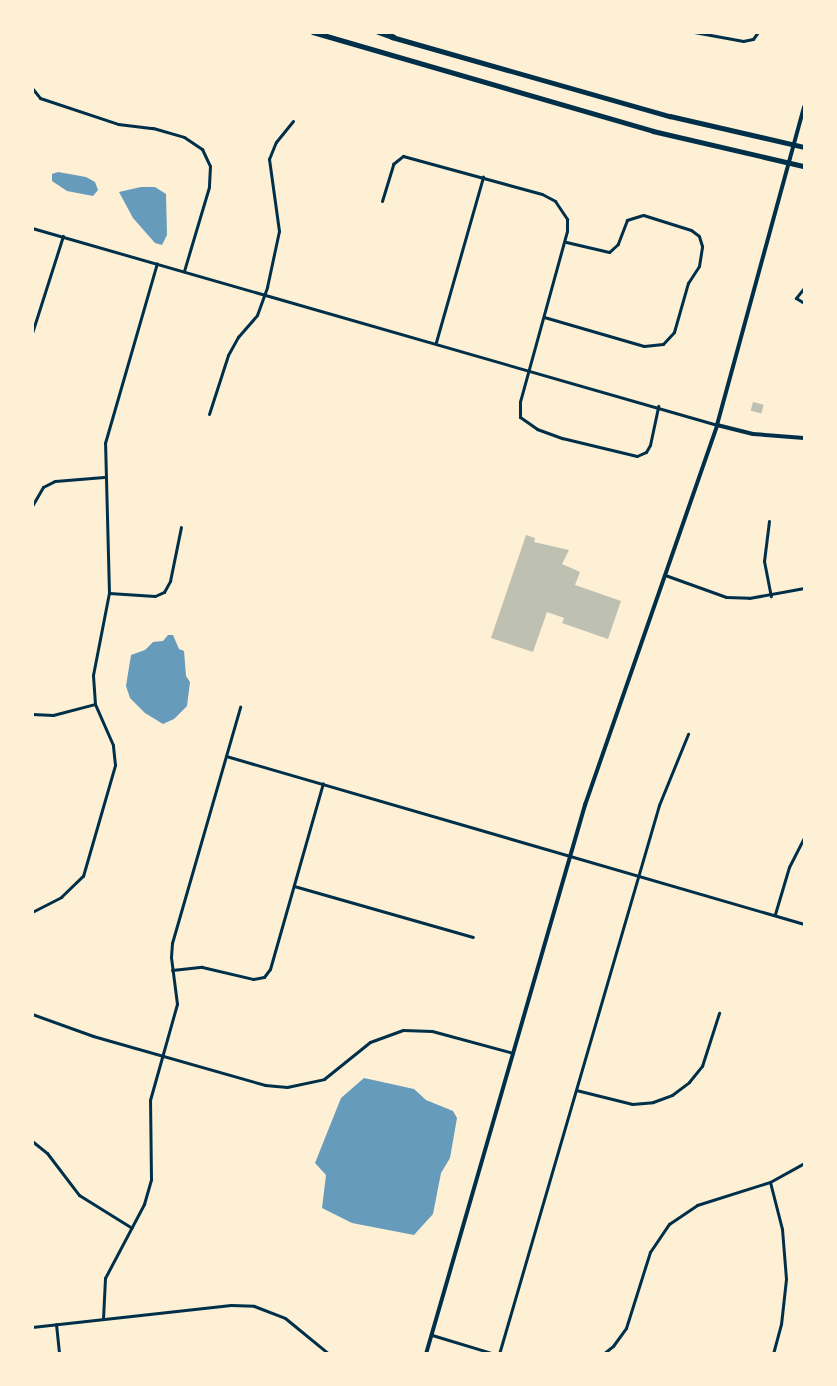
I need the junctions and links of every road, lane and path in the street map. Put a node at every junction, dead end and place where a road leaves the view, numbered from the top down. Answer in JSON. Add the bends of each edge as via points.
{"nodes":[{"id":1,"x":313,"y":32,"type":"edge"},
{"id":2,"x":378,"y":32,"type":"edge"},
{"id":3,"x":642,"y":32,"type":"edge"},
{"id":4,"x":646,"y":32,"type":"edge"},
{"id":5,"x":694,"y":32,"type":"edge"},
{"id":6,"x":758,"y":32,"type":"edge"},
{"id":7,"x":393,"y":37,"type":"joint"},
{"id":8,"x":32,"y":88,"type":"edge"},
{"id":9,"x":804,"y":106,"type":"edge"},
{"id":10,"x":293,"y":121,"type":"dead end"},
{"id":11,"x":794,"y":145,"type":"junction"},
{"id":12,"x":804,"y":147,"type":"edge"},
{"id":13,"x":790,"y":162,"type":"junction"},
{"id":14,"x":804,"y":166,"type":"edge"},
{"id":15,"x":483,"y":177,"type":"junction"},
{"id":16,"x":382,"y":201,"type":"dead end"},
{"id":17,"x":32,"y":228,"type":"edge"},
{"id":18,"x":63,"y":236,"type":"junction"},
{"id":19,"x":566,"y":242,"type":"junction"},
{"id":20,"x":157,"y":263,"type":"junction"},
{"id":21,"x":184,"y":271,"type":"junction"},
{"id":22,"x":804,"y":288,"type":"edge"},
{"id":23,"x":265,"y":293,"type":"junction"},
{"id":24,"x":804,"y":303,"type":"edge"},
{"id":25,"x":544,"y":317,"type":"junction"},
{"id":26,"x":32,"y":333,"type":"edge"},
{"id":27,"x":436,"y":342,"type":"junction"},
{"id":28,"x":530,"y":369,"type":"junction"},
{"id":29,"x":658,"y":406,"type":"junction"},
{"id":30,"x":209,"y":414,"type":"dead end"},
{"id":31,"x":718,"y":425,"type":"junction"},
{"id":32,"x":804,"y":438,"type":"edge"},
{"id":33,"x":104,"y":477,"type":"junction"},
{"id":34,"x":32,"y":506,"type":"edge"},
{"id":35,"x":769,"y":520,"type":"dead end"},
{"id":36,"x":181,"y":527,"type":"dead end"},
{"id":37,"x":665,"y":576,"type":"junction"},
{"id":38,"x":804,"y":588,"type":"edge"},
{"id":39,"x":109,"y":593,"type":"junction"},
{"id":40,"x":771,"y":596,"type":"junction"},
{"id":41,"x":94,"y":704,"type":"junction"},
{"id":42,"x":240,"y":707,"type":"dead end"},
{"id":43,"x":32,"y":714,"type":"edge"},
{"id":44,"x":688,"y":734,"type":"dead end"},
{"id":45,"x":226,"y":756,"type":"junction"},
{"id":46,"x":323,"y":783,"type":"junction"},
{"id":47,"x":804,"y":838,"type":"edge"},
{"id":48,"x":570,"y":854,"type":"junction"},
{"id":49,"x":638,"y":874,"type":"junction"},
{"id":50,"x":294,"y":886,"type":"junction"},
{"id":51,"x":32,"y":912,"type":"edge"},
{"id":52,"x":775,"y":914,"type":"junction"},
{"id":53,"x":804,"y":924,"type":"edge"},
{"id":54,"x":473,"y":937,"type":"dead end"},
{"id":55,"x":172,"y":970,"type":"junction"},
{"id":56,"x":719,"y":1013,"type":"dead end"},
{"id":57,"x":32,"y":1014,"type":"edge"},
{"id":58,"x":513,"y":1053,"type":"junction"},
{"id":59,"x":162,"y":1056,"type":"junction"},
{"id":60,"x":576,"y":1090,"type":"junction"},
{"id":61,"x":32,"y":1141,"type":"edge"},
{"id":62,"x":804,"y":1163,"type":"edge"},
{"id":63,"x":770,"y":1182,"type":"junction"},
{"id":64,"x":132,"y":1228,"type":"junction"},
{"id":65,"x":103,"y":1319,"type":"junction"},
{"id":66,"x":56,"y":1324,"type":"junction"},
{"id":67,"x":32,"y":1327,"type":"edge"},
{"id":68,"x":432,"y":1335,"type":"junction"},
{"id":69,"x":59,"y":1354,"type":"edge"},
{"id":70,"x":329,"y":1354,"type":"edge"},
{"id":71,"x":426,"y":1354,"type":"edge"},
{"id":72,"x":495,"y":1354,"type":"edge"},
{"id":73,"x":499,"y":1354,"type":"edge"},
{"id":74,"x":603,"y":1354,"type":"edge"},
{"id":75,"x":774,"y":1354,"type":"edge"}],
"edges":[{"from":1,"to":13,"type":"main road","via":[[653,131]]},
{"from":2,"to":7,"type":"highway"},
{"from":3,"to":4,"type":"street"},
{"from":5,"to":6,"type":"street","via":[[743,41],[753,39]]},
{"from":7,"to":11,"type":"main road","via":[[670,116]]},
{"from":8,"to":21,"type":"street","via":[[40,98],[118,124],[153,128],[184,137],[202,148],[210,166],[209,187]]},
{"from":9,"to":11,"type":"street"},
{"from":10,"to":23,"type":"street","via":[[276,142],[269,159],[279,231]]},
{"from":11,"to":12,"type":"main road"},
{"from":11,"to":13,"type":"street"},
{"from":13,"to":14,"type":"main road"},
{"from":13,"to":31,"type":"street"},
{"from":15,"to":16,"type":"street","via":[[403,156],[393,164]]},
{"from":15,"to":19,"type":"street","via":[[555,201],[567,219]]},
{"from":15,"to":27,"type":"street"},
{"from":17,"to":18,"type":"street"},
{"from":18,"to":20,"type":"street"},
{"from":18,"to":26,"type":"street"},
{"from":19,"to":25,"type":"street"},
{"from":19,"to":25,"type":"street","via":[[608,252],[618,244],[627,220],[642,215],[691,230],[699,236],[702,246],[699,266],[689,280],[674,332],[663,344],[644,346]]},
{"from":20,"to":21,"type":"street"},
{"from":20,"to":33,"type":"street","via":[[105,443]]},
{"from":21,"to":23,"type":"street"},
{"from":22,"to":24,"type":"street","via":[[796,298]]},
{"from":23,"to":27,"type":"street"},
{"from":23,"to":30,"type":"street","via":[[257,315],[228,355]]},
{"from":25,"to":28,"type":"street"},
{"from":27,"to":28,"type":"street"},
{"from":28,"to":29,"type":"street"},
{"from":28,"to":29,"type":"street","via":[[518,410],[520,417],[536,429],[562,438],[637,456],[646,452],[650,445]]},
{"from":29,"to":31,"type":"street"},
{"from":31,"to":32,"type":"street","via":[[753,434]]},
{"from":31,"to":37,"type":"street"},
{"from":33,"to":34,"type":"street","via":[[55,481],[43,487]]},
{"from":33,"to":39,"type":"street"},
{"from":35,"to":40,"type":"street","via":[[764,562]]},
{"from":36,"to":39,"type":"street","via":[[170,581],[164,592],[155,596]]},
{"from":37,"to":40,"type":"street","via":[[726,597]]},
{"from":37,"to":48,"type":"street"},
{"from":38,"to":40,"type":"street"},
{"from":39,"to":41,"type":"street","via":[[93,676]]},
{"from":41,"to":43,"type":"street","via":[[53,715]]},
{"from":41,"to":51,"type":"street","via":[[113,745],[115,765],[89,862],[73,888]]},
{"from":42,"to":45,"type":"street"},
{"from":44,"to":49,"type":"street","via":[[659,805]]},
{"from":45,"to":46,"type":"street"},
{"from":45,"to":55,"type":"street","via":[[172,943]]},
{"from":46,"to":48,"type":"street"},
{"from":46,"to":50,"type":"street"},
{"from":47,"to":52,"type":"street","via":[[789,867]]},
{"from":48,"to":49,"type":"street"},
{"from":48,"to":58,"type":"street"},
{"from":49,"to":52,"type":"street"},
{"from":49,"to":60,"type":"street"},
{"from":50,"to":54,"type":"street"},
{"from":50,"to":55,"type":"street","via":[[270,969],[264,977],[253,979],[202,967]]},
{"from":52,"to":53,"type":"street"},
{"from":55,"to":59,"type":"street","via":[[177,1004]]},
{"from":56,"to":60,"type":"street","via":[[702,1066],[672,1095],[653,1102],[632,1104]]},
{"from":57,"to":59,"type":"street"},
{"from":58,"to":59,"type":"street","via":[[432,1031],[403,1030],[370,1042],[324,1079],[287,1087],[265,1085]]},
{"from":58,"to":68,"type":"street"},
{"from":59,"to":64,"type":"street","via":[[148,1119],[151,1179],[144,1204]]},
{"from":60,"to":73,"type":"street"},
{"from":61,"to":64,"type":"street","via":[[46,1153],[79,1195]]},
{"from":62,"to":63,"type":"street"},
{"from":63,"to":74,"type":"street","via":[[697,1205],[668,1224],[650,1252],[626,1328]]},
{"from":63,"to":75,"type":"street","via":[[782,1229],[786,1279]]},
{"from":64,"to":65,"type":"street","via":[[105,1278]]},
{"from":65,"to":66,"type":"street"},
{"from":65,"to":70,"type":"street","via":[[231,1305],[254,1306],[286,1318]]},
{"from":66,"to":67,"type":"street"},
{"from":66,"to":69,"type":"street"},
{"from":68,"to":71,"type":"street"},
{"from":68,"to":72,"type":"street"}]}
